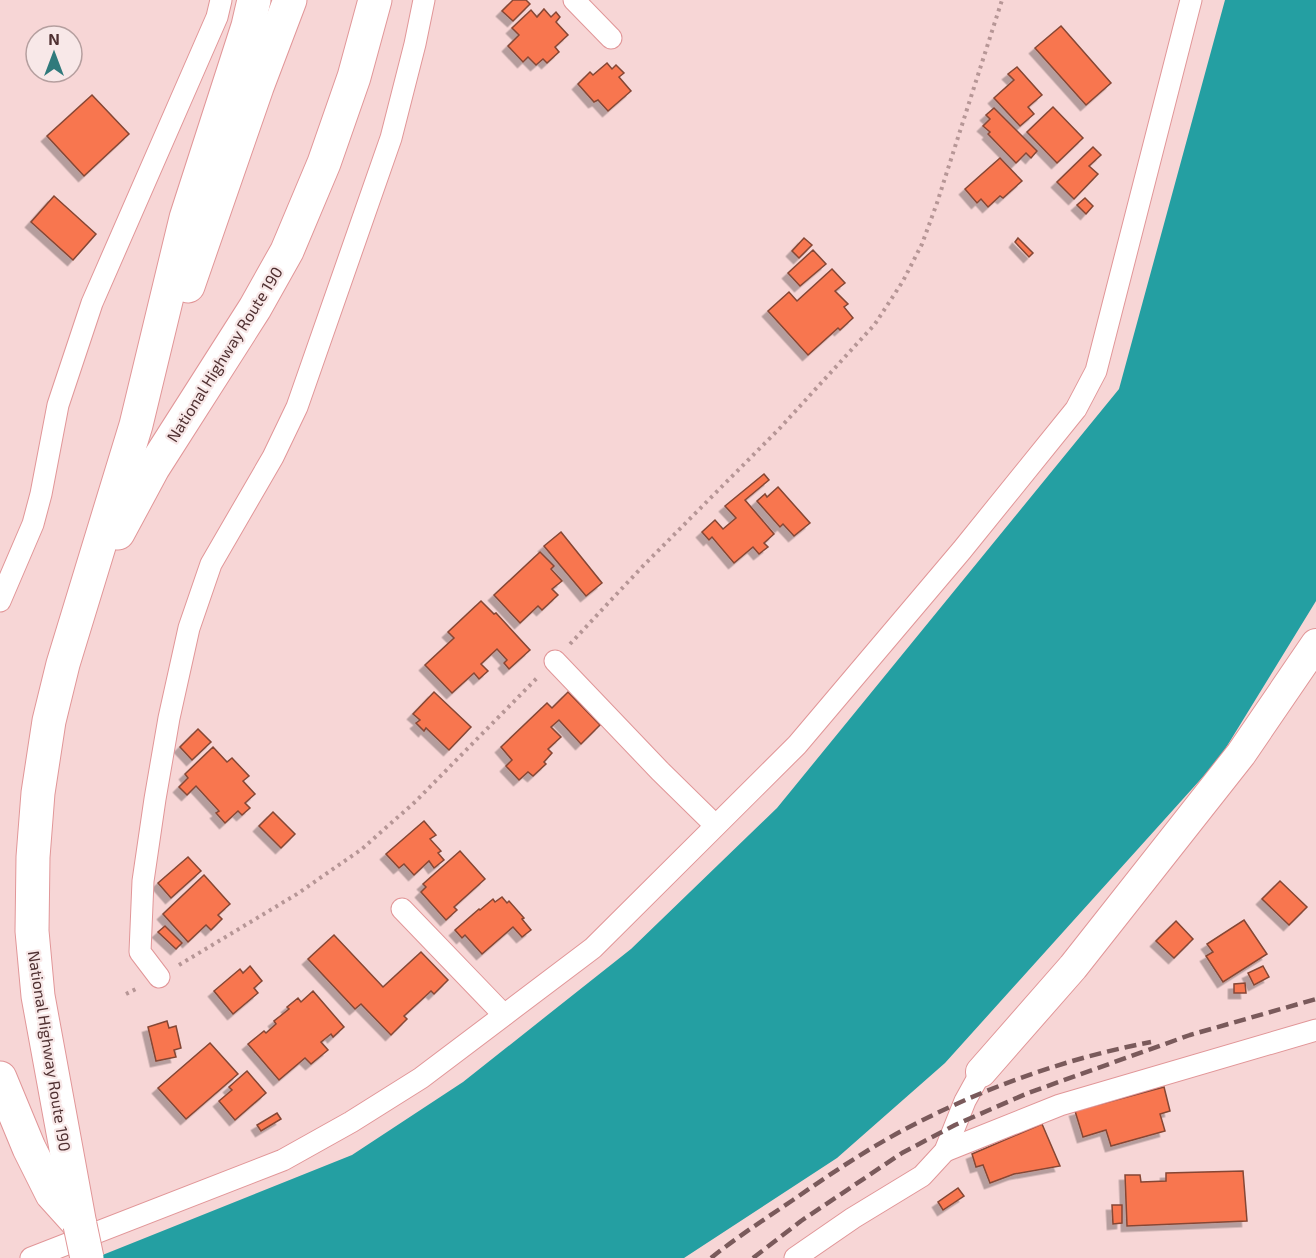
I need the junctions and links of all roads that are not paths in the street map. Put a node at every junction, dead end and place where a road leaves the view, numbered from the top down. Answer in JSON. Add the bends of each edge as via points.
{"nodes":[{"id":1,"x":221,"y":0,"type":"edge"},
{"id":2,"x":254,"y":0,"type":"edge"},
{"id":3,"x":290,"y":0,"type":"edge"},
{"id":4,"x":375,"y":0,"type":"edge"},
{"id":5,"x":424,"y":0,"type":"edge"},
{"id":6,"x":574,"y":0,"type":"edge"},
{"id":7,"x":1186,"y":2,"type":"edge"},
{"id":8,"x":611,"y":38,"type":"dead end"},
{"id":9,"x":136,"y":425,"type":"junction"},
{"id":10,"x":85,"y":596,"type":"junction"},
{"id":11,"x":0,"y":601,"type":"edge"},
{"id":12,"x":1314,"y":653,"type":"edge"},
{"id":13,"x":555,"y":661,"type":"road end"},
{"id":14,"x":716,"y":825,"type":"junction"},
{"id":15,"x":402,"y":909,"type":"dead end"},
{"id":16,"x":159,"y":977,"type":"road end"},
{"id":17,"x":504,"y":1015,"type":"junction"},
{"id":18,"x":1316,"y":1030,"type":"edge"},
{"id":19,"x":981,"y":1072,"type":"joint"},
{"id":20,"x":0,"y":1078,"type":"edge"},
{"id":21,"x":945,"y":1151,"type":"junction"},
{"id":22,"x":80,"y":1225,"type":"junction"},
{"id":23,"x":32,"y":1258,"type":"edge"},
{"id":24,"x":87,"y":1258,"type":"edge"},
{"id":25,"x":795,"y":1258,"type":"edge"}],
"edges":[{"from":1,"to":11,"type":"street","via":[[92,303],[58,405],[33,524]]},
{"from":2,"to":9,"type":"highway","name":"National Highway Route 190","via":[[186,218]]},
{"from":3,"to":9,"type":"highway"},
{"from":4,"to":10,"type":"highway","name":"National Highway Route 190","via":[[347,98],[287,251],[153,468]]},
{"from":5,"to":16,"type":"street","via":[[391,138],[297,407],[273,458],[212,564],[189,628],[169,718],[143,881],[140,952]]},
{"from":6,"to":8,"type":"street"},
{"from":7,"to":14,"type":"street","via":[[1096,371],[1076,409],[797,746]]},
{"from":9,"to":10,"type":"highway","name":"National Highway Route 190"},
{"from":10,"to":22,"type":"highway","name":"National Highway Route 190","via":[[49,722],[38,794],[32,931],[38,996]]},
{"from":12,"to":19,"type":"street","via":[[1241,754],[1073,968]]},
{"from":13,"to":14,"type":"street"},
{"from":14,"to":17,"type":"street","via":[[593,948]]},
{"from":15,"to":17,"type":"street"},
{"from":17,"to":23,"type":"street","via":[[421,1078],[283,1160]]},
{"from":18,"to":21,"type":"street","via":[[1060,1105]]},
{"from":19,"to":21,"type":"street"},
{"from":20,"to":22,"type":"highway","via":[[52,1194]]},
{"from":21,"to":25,"type":"street","via":[[922,1176]]},
{"from":22,"to":24,"type":"highway","name":"National Highway Route 190","bridge":true}]}
